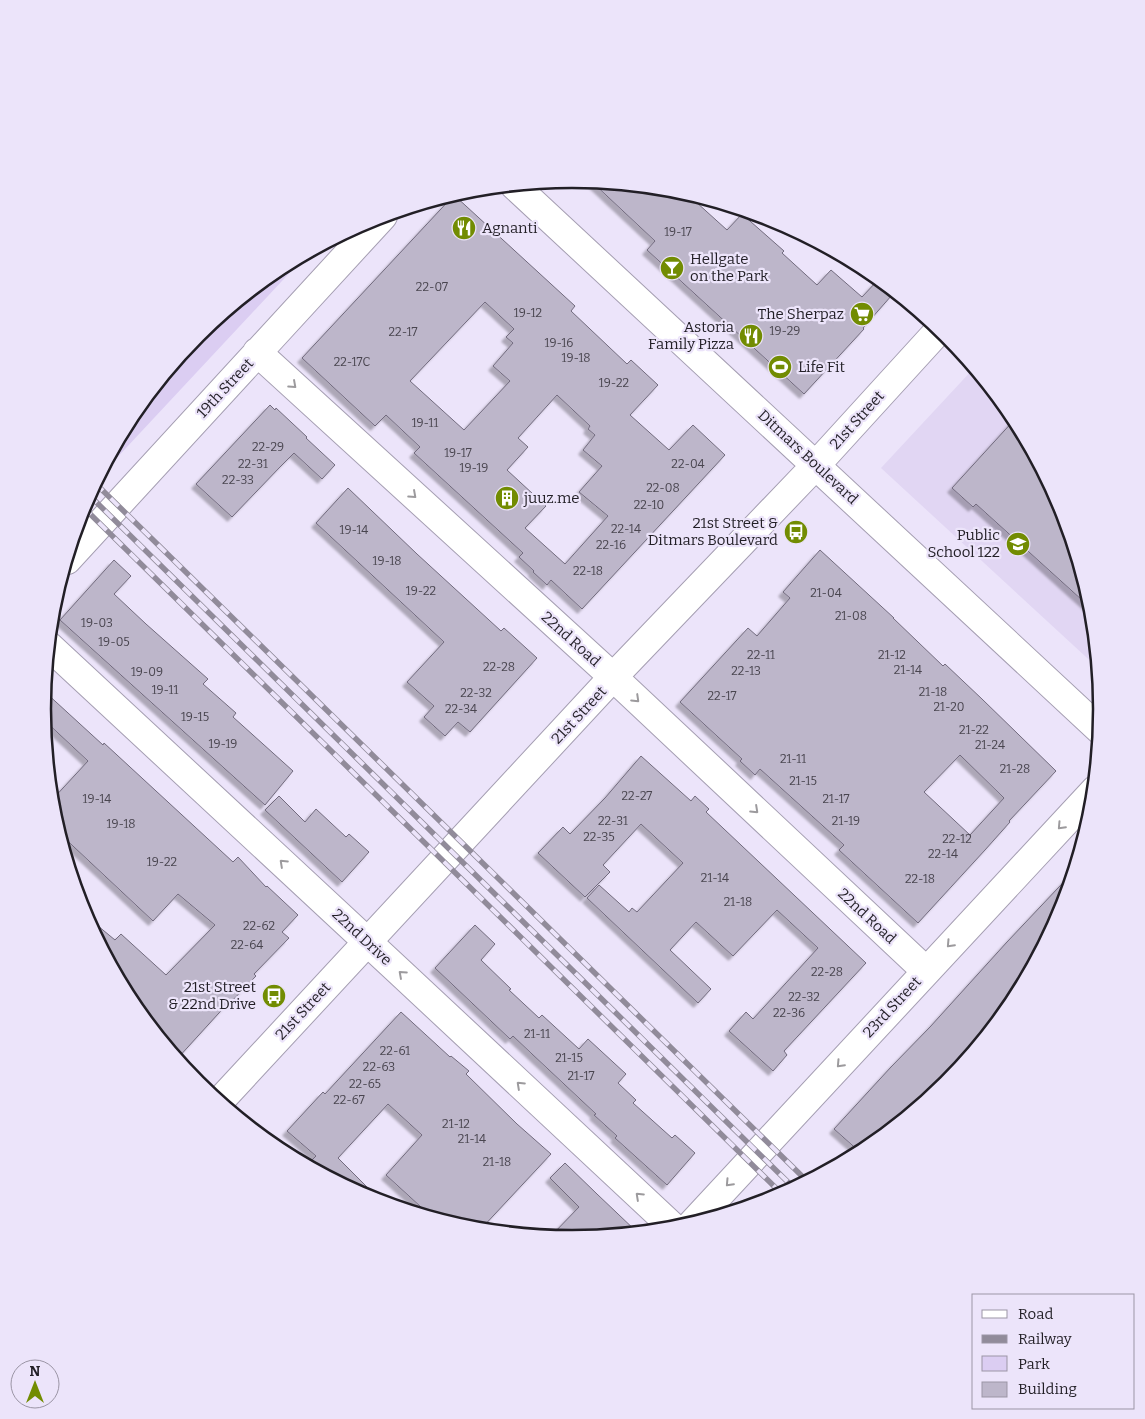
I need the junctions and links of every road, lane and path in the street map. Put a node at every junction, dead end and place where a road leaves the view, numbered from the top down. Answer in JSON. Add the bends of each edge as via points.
{"nodes":[{"id":1,"x":521,"y":191,"type":"edge"},
{"id":2,"x":371,"y":229,"type":"edge"},
{"id":3,"x":935,"y":335,"type":"edge"},
{"id":4,"x":257,"y":352,"type":"junction"},
{"id":5,"x":816,"y":465,"type":"junction"},
{"id":6,"x":77,"y":549,"type":"edge"},
{"id":7,"x":55,"y":651,"type":"edge"},
{"id":8,"x":614,"y":677,"type":"junction"},
{"id":9,"x":1094,"y":724,"type":"edge"},
{"id":10,"x":1086,"y":799,"type":"edge"},
{"id":11,"x":368,"y":942,"type":"junction"},
{"id":12,"x":926,"y":971,"type":"junction"},
{"id":13,"x":224,"y":1097,"type":"edge"},
{"id":14,"x":701,"y":1215,"type":"edge"},
{"id":15,"x":667,"y":1222,"type":"edge"}],
"edges":[{"from":1,"to":5,"type":"street","name":"Ditmars Boulevard"},
{"from":2,"to":4,"type":"street","name":"19th Street"},
{"from":3,"to":5,"type":"street","name":"21st Street"},
{"from":4,"to":6,"type":"street","name":"19th Street"},
{"from":4,"to":8,"type":"street","name":"22nd Road","one_way":true},
{"from":5,"to":8,"type":"street","name":"21st Street"},
{"from":5,"to":9,"type":"street","name":"Ditmars Boulevard"},
{"from":11,"to":7,"type":"street","name":"22nd Drive","one_way":true},
{"from":8,"to":11,"type":"street","name":"21st Street"},
{"from":8,"to":12,"type":"street","name":"22nd Road","one_way":true},
{"from":10,"to":12,"type":"street","name":"23rd Street","one_way":true},
{"from":11,"to":13,"type":"street","name":"21st Street"},
{"from":15,"to":11,"type":"street","name":"22nd Drive","one_way":true},
{"from":12,"to":14,"type":"street","name":"23rd Street","one_way":true}]}
